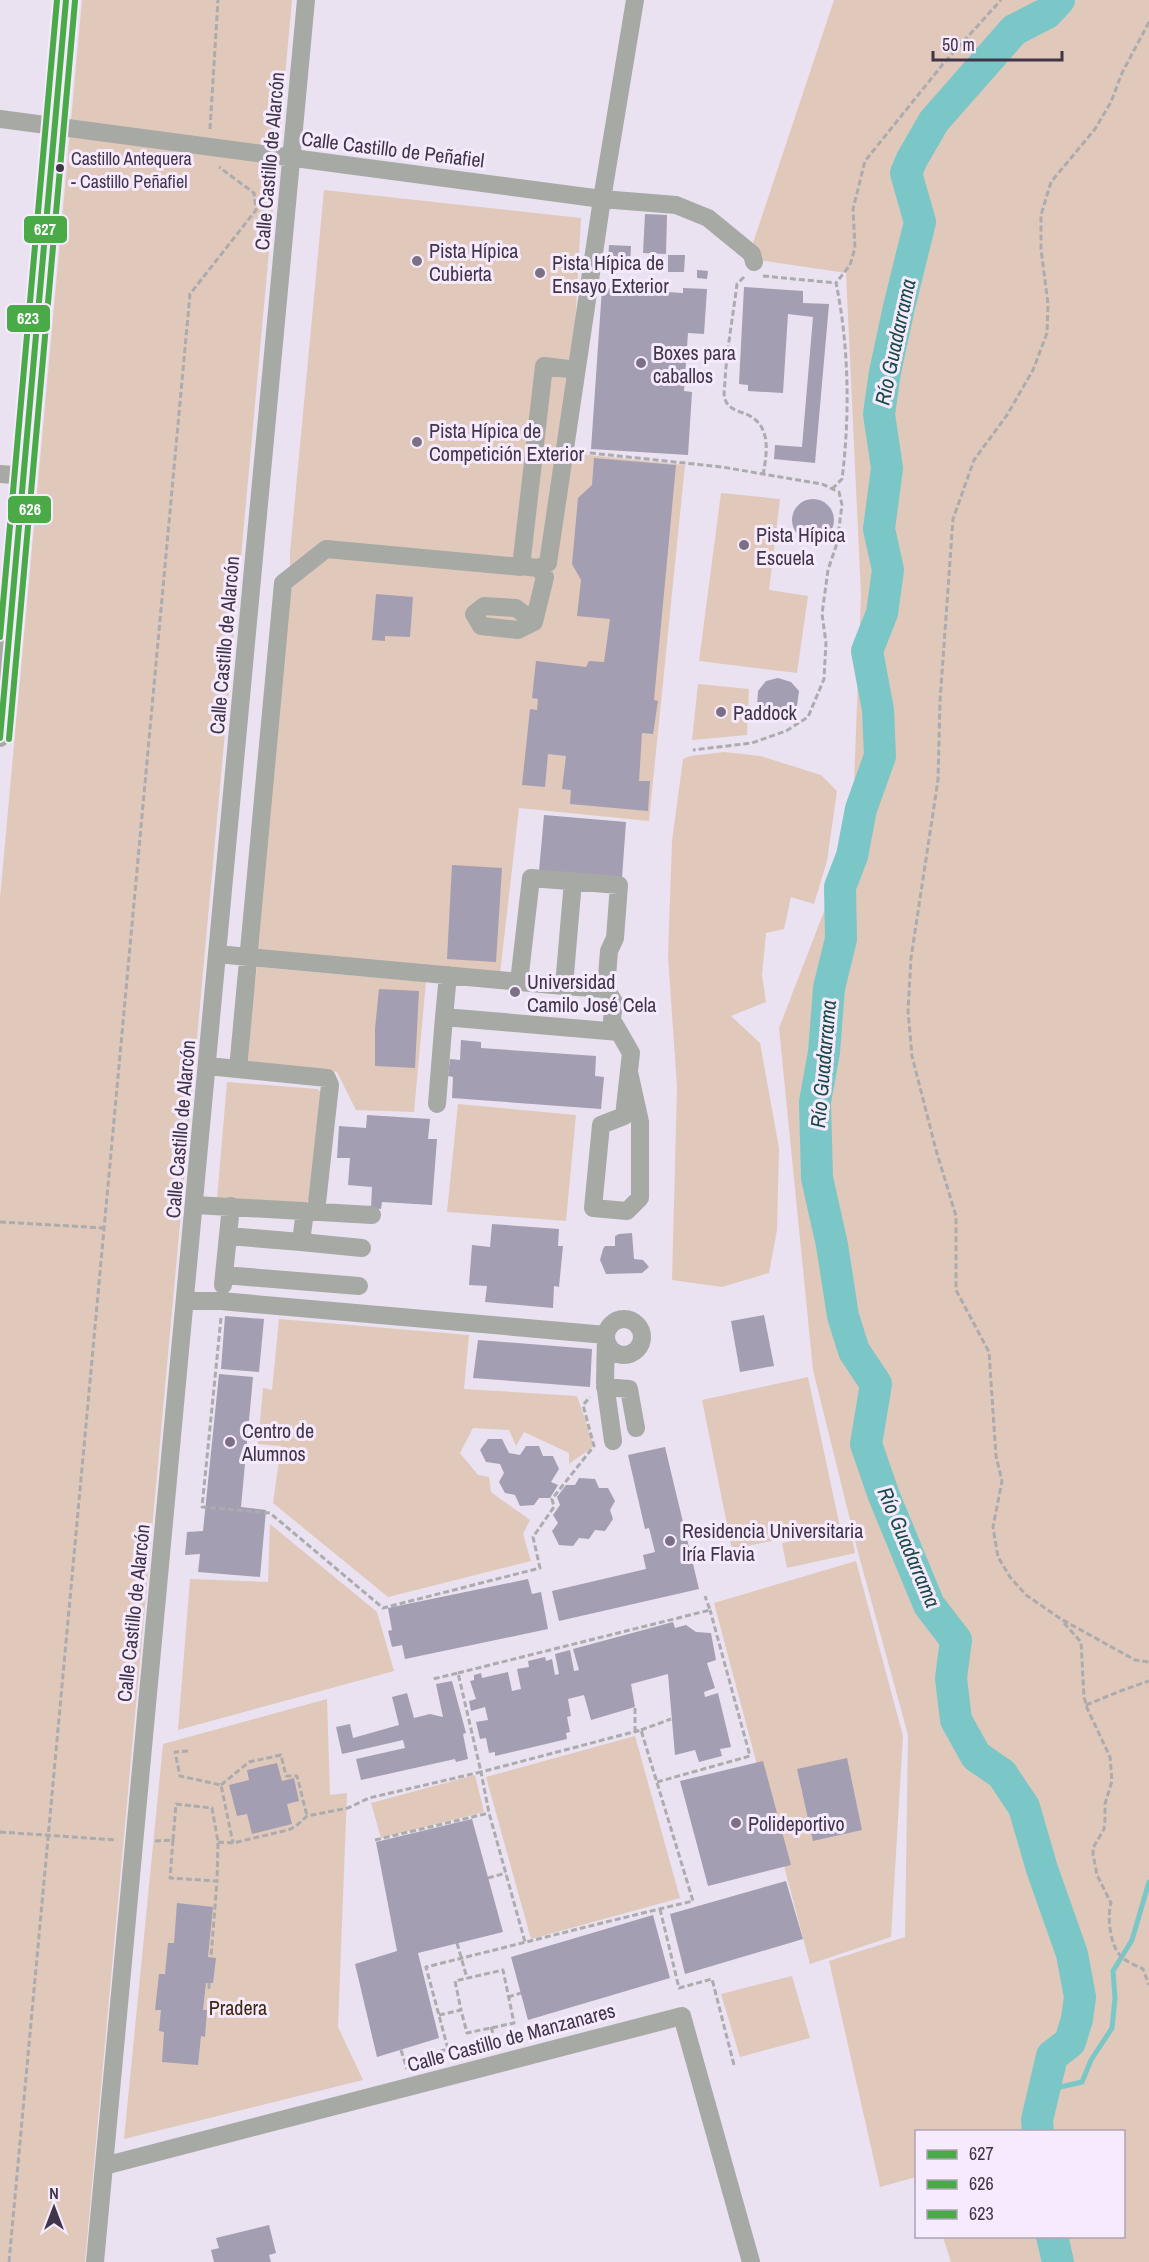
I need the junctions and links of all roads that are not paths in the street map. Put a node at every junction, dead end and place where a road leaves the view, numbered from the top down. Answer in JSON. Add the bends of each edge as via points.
{"nodes":[{"id":1,"x":66,"y":0,"type":"edge"},
{"id":2,"x":306,"y":0,"type":"edge"},
{"id":3,"x":635,"y":0,"type":"edge"},
{"id":4,"x":0,"y":119,"type":"edge"},
{"id":5,"x":55,"y":126,"type":"junction"},
{"id":6,"x":292,"y":158,"type":"junction"},
{"id":7,"x":602,"y":199,"type":"junction"},
{"id":8,"x":755,"y":271,"type":"road end"},
{"id":9,"x":576,"y":370,"type":"junction"},
{"id":10,"x":0,"y":474,"type":"edge"},
{"id":11,"x":25,"y":476,"type":"junction"},
{"id":12,"x":530,"y":567,"type":"junction"},
{"id":13,"x":534,"y":622,"type":"dead end"},
{"id":14,"x":0,"y":738,"type":"edge"},
{"id":15,"x":573,"y":881,"type":"junction"},
{"id":16,"x":218,"y":954,"type":"junction"},
{"id":17,"x":248,"y":957,"type":"junction"},
{"id":18,"x":448,"y":975,"type":"junction"},
{"id":19,"x":519,"y":982,"type":"junction"},
{"id":20,"x":564,"y":986,"type":"junction"},
{"id":21,"x":606,"y":989,"type":"junction"},
{"id":22,"x":444,"y":1017,"type":"junction"},
{"id":23,"x":619,"y":1032,"type":"junction"},
{"id":24,"x":208,"y":1066,"type":"junction"},
{"id":25,"x":238,"y":1069,"type":"junction"},
{"id":26,"x":629,"y":1072,"type":"junction"},
{"id":27,"x":437,"y":1104,"type":"dead end"},
{"id":28,"x":195,"y":1205,"type":"junction"},
{"id":29,"x":231,"y":1206,"type":"junction"},
{"id":30,"x":310,"y":1212,"type":"junction"},
{"id":31,"x":372,"y":1215,"type":"dead end"},
{"id":32,"x":228,"y":1236,"type":"junction"},
{"id":33,"x":301,"y":1242,"type":"junction"},
{"id":34,"x":362,"y":1248,"type":"dead end"},
{"id":35,"x":224,"y":1275,"type":"junction"},
{"id":36,"x":359,"y":1286,"type":"dead end"},
{"id":37,"x":186,"y":1300,"type":"junction"},
{"id":38,"x":221,"y":1301,"type":"junction"},
{"id":39,"x":601,"y":1388,"type":"junction"},
{"id":40,"x":636,"y":1428,"type":"dead end"},
{"id":41,"x":614,"y":1441,"type":"dead end"},
{"id":42,"x":104,"y":2166,"type":"junction"},
{"id":43,"x":95,"y":2262,"type":"edge"},
{"id":44,"x":751,"y":2262,"type":"edge"}],
"edges":[{"from":1,"to":5,"type":"street"},
{"from":2,"to":6,"type":"street","name":"Calle Castillo de Alarcón"},
{"from":3,"to":7,"type":"street"},
{"from":4,"to":5,"type":"street","name":"Calle Castillo de Peñafiel"},
{"from":5,"to":6,"type":"street","name":"Calle Castillo de Peñafiel"},
{"from":5,"to":11,"type":"street"},
{"from":6,"to":7,"type":"street","name":"Calle Castillo de Peñafiel"},
{"from":6,"to":16,"type":"street","name":"Calle Castillo de Alarcón"},
{"from":7,"to":8,"type":"street","name":"Calle Castillo de Peñafiel","via":[[676,205],[708,218],[752,254]]},
{"from":7,"to":9,"type":"street"},
{"from":9,"to":12,"type":"street","via":[[548,563]]},
{"from":9,"to":12,"type":"street","via":[[544,366]]},
{"from":10,"to":11,"type":"street"},
{"from":11,"to":14,"type":"street"},
{"from":12,"to":13,"type":"street","via":[[545,577]]},
{"from":12,"to":17,"type":"street","via":[[327,549],[283,583]]},
{"from":15,"to":19,"type":"street","via":[[531,878]]},
{"from":15,"to":20,"type":"street"},
{"from":15,"to":21,"type":"street","via":[[619,885]]},
{"from":16,"to":17,"type":"street"},
{"from":16,"to":24,"type":"street","name":"Calle Castillo de Alarcón"},
{"from":17,"to":18,"type":"street"},
{"from":17,"to":25,"type":"street"},
{"from":18,"to":19,"type":"street"},
{"from":18,"to":22,"type":"street"},
{"from":19,"to":20,"type":"street"},
{"from":20,"to":21,"type":"street"},
{"from":21,"to":23,"type":"street","via":[[614,1002],[612,1020]]},
{"from":22,"to":23,"type":"street"},
{"from":22,"to":27,"type":"street"},
{"from":23,"to":26,"type":"street","via":[[631,1053]]},
{"from":24,"to":25,"type":"street"},
{"from":24,"to":28,"type":"street","name":"Calle Castillo de Alarcón"},
{"from":25,"to":30,"type":"street","via":[[327,1078],[330,1085]]},
{"from":26,"to":26,"type":"street","via":[[624,1116],[601,1125],[593,1209],[627,1211],[640,1198],[640,1122]]},
{"from":28,"to":29,"type":"street"},
{"from":28,"to":37,"type":"street","name":"Calle Castillo de Alarcón"},
{"from":29,"to":30,"type":"street"},
{"from":29,"to":32,"type":"street"},
{"from":30,"to":31,"type":"street"},
{"from":30,"to":33,"type":"street"},
{"from":32,"to":33,"type":"street"},
{"from":32,"to":35,"type":"street"},
{"from":33,"to":34,"type":"street"},
{"from":35,"to":36,"type":"street"},
{"from":35,"to":38,"type":"street"},
{"from":37,"to":38,"type":"street"},
{"from":37,"to":42,"type":"street","name":"Calle Castillo de Alarcón"},
{"from":38,"to":39,"type":"street","via":[[606,1335]]},
{"from":39,"to":40,"type":"street","via":[[629,1389]]},
{"from":39,"to":41,"type":"street"},
{"from":42,"to":43,"type":"street","name":"Calle Castillo de Alarcón"},
{"from":42,"to":44,"type":"street","name":"Calle Castillo de Manzanares","via":[[682,2016]]}]}
